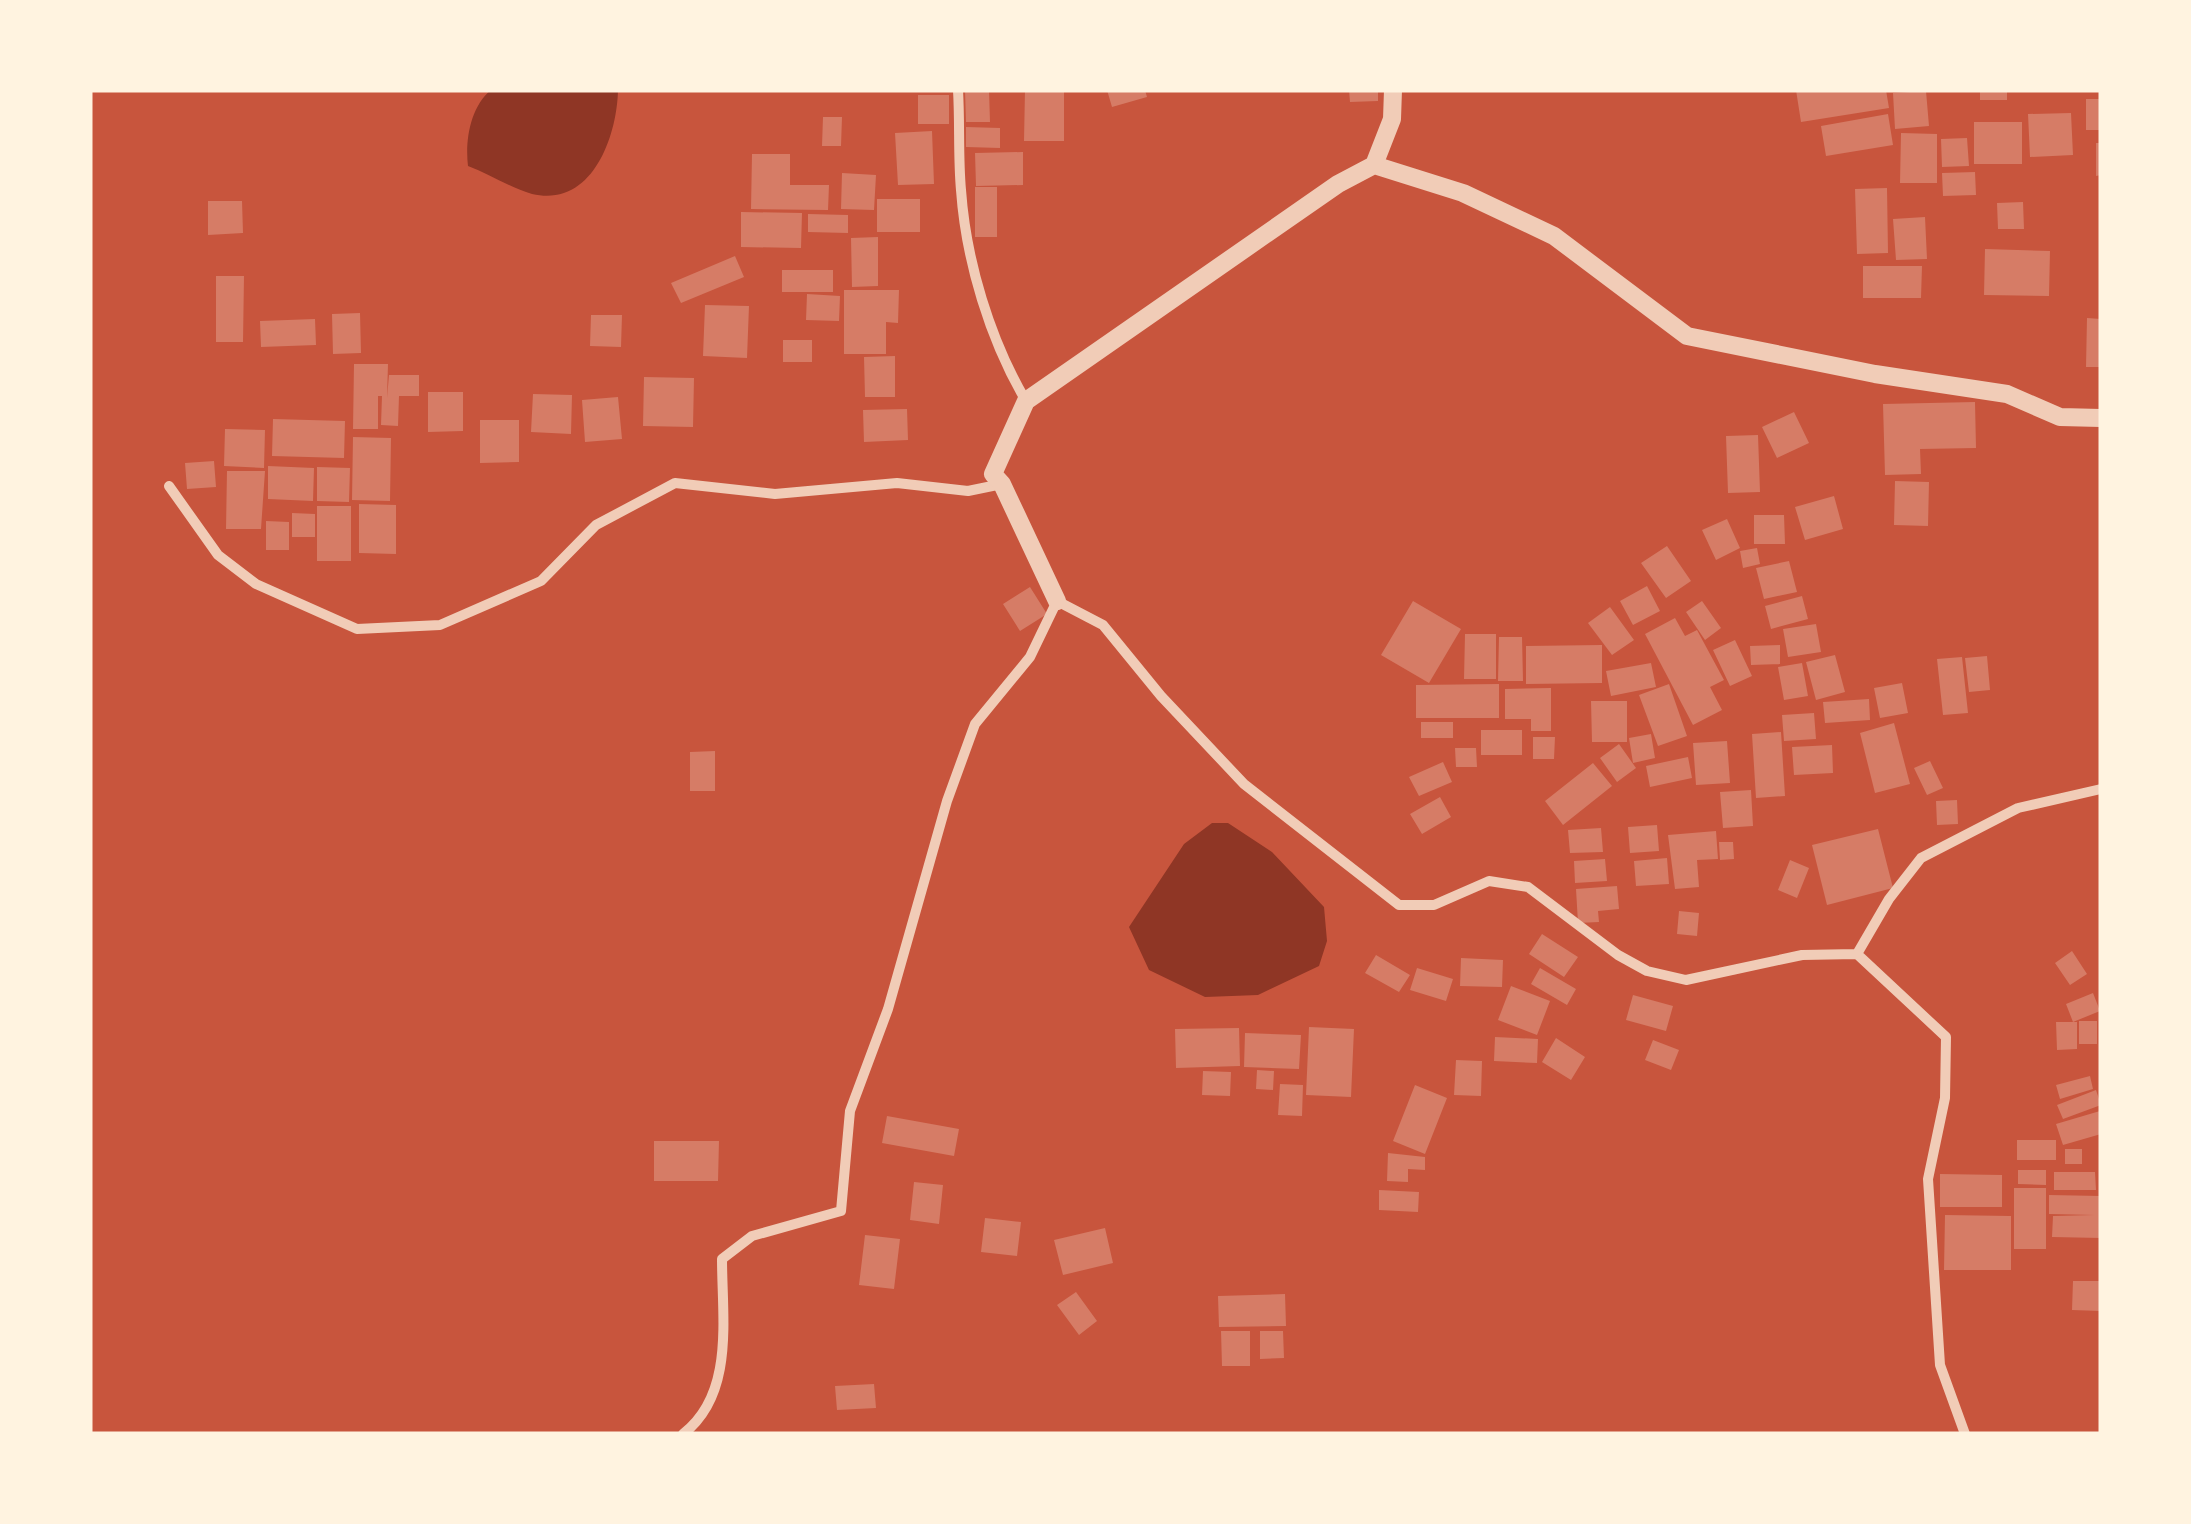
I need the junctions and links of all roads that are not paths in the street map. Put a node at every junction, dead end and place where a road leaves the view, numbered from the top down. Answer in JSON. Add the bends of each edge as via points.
{"nodes":[{"id":1,"x":958,"y":90,"type":"edge"},
{"id":2,"x":1393,"y":90,"type":"edge"},
{"id":3,"x":1374,"y":165,"type":"junction"},
{"id":4,"x":1026,"y":401,"type":"junction"},
{"id":5,"x":2101,"y":418,"type":"edge"},
{"id":6,"x":1002,"y":484,"type":"junction"},
{"id":7,"x":169,"y":486,"type":"dead end"},
{"id":8,"x":1057,"y":601,"type":"junction"},
{"id":9,"x":2101,"y":789,"type":"edge"},
{"id":10,"x":1857,"y":954,"type":"junction"},
{"id":11,"x":683,"y":1434,"type":"edge"},
{"id":12,"x":1966,"y":1434,"type":"edge"}],
"edges":[{"from":1,"to":4,"type":"street","via":[[961,190],[978,277],[1000,356]]},
{"from":2,"to":3,"type":"street","via":[[1392,120]]},
{"from":3,"to":4,"type":"street"},
{"from":3,"to":5,"type":"street","via":[[1463,194],[1554,236],[1686,336],[2007,394],[2060,417]]},
{"from":4,"to":6,"type":"street","via":[[992,474]]},
{"from":6,"to":7,"type":"street","via":[[968,491],[897,483],[775,494],[675,484],[596,525],[541,581],[440,625],[357,629],[256,584],[218,555]]},
{"from":6,"to":8,"type":"street"},
{"from":8,"to":10,"type":"street","via":[[1104,625],[1244,784],[1399,906],[1434,905],[1489,881],[1528,887],[1646,972],[1686,980],[1802,955]]},
{"from":8,"to":11,"type":"street","via":[[1030,657],[974,724],[946,800],[888,1009],[850,1111],[841,1211],[752,1236],[722,1259],[720,1381],[704,1418]]},
{"from":9,"to":10,"type":"street","via":[[2018,808],[1921,858]]},
{"from":10,"to":12,"type":"street","via":[[1946,1036],[1945,1098],[1928,1179],[1940,1365]]}]}
